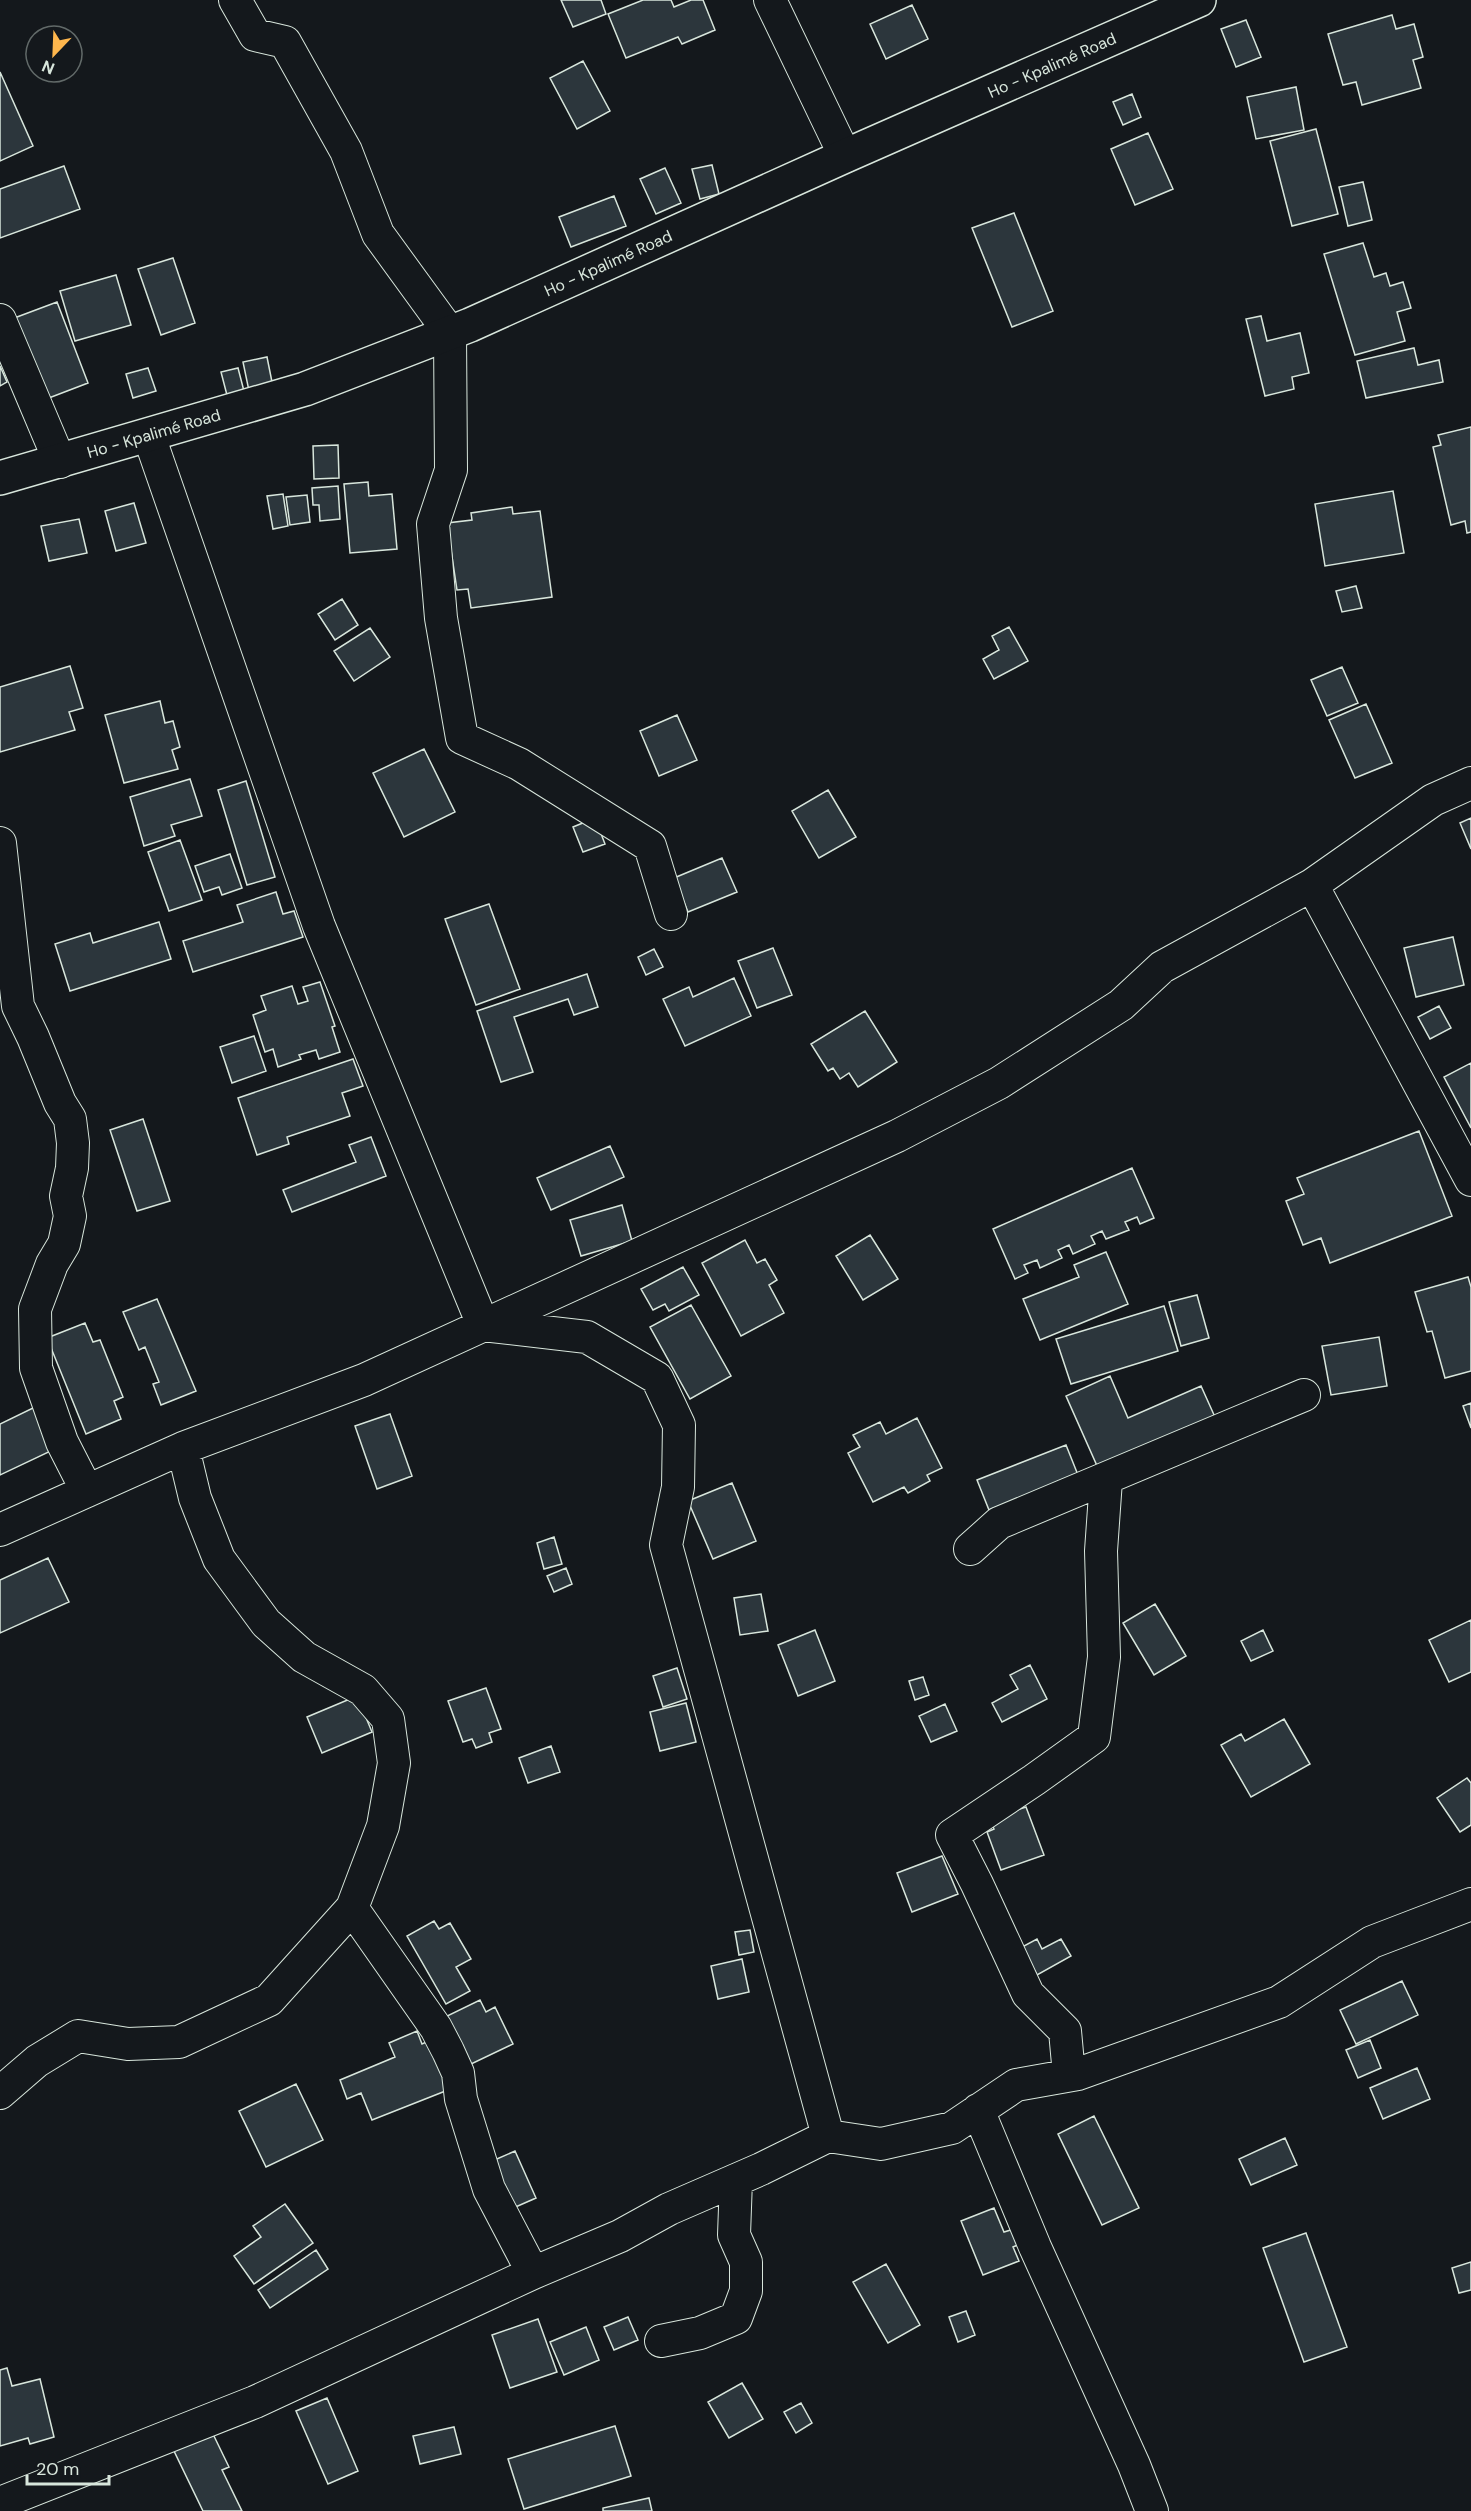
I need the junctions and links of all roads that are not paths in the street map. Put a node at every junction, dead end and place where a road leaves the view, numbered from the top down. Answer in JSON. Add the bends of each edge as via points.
{"nodes":[{"id":1,"x":235,"y":0,"type":"edge"},
{"id":2,"x":771,"y":0,"type":"edge"},
{"id":3,"x":1198,"y":0,"type":"edge"},
{"id":4,"x":845,"y":156,"type":"junction"},
{"id":5,"x":0,"y":320,"type":"edge"},
{"id":6,"x":450,"y":333,"type":"junction"},
{"id":7,"x":149,"y":436,"type":"junction"},
{"id":8,"x":60,"y":462,"type":"junction"},
{"id":9,"x":0,"y":478,"type":"edge"},
{"id":10,"x":1471,"y":783,"type":"edge"},
{"id":11,"x":0,"y":843,"type":"edge"},
{"id":12,"x":1312,"y":885,"type":"junction"},
{"id":13,"x":671,"y":914,"type":"dead end"},
{"id":14,"x":1471,"y":1180,"type":"edge"},
{"id":15,"x":483,"y":1325,"type":"junction"},
{"id":16,"x":1304,"y":1395,"type":"dead end"},
{"id":17,"x":183,"y":1448,"type":"junction"},
{"id":18,"x":1106,"y":1480,"type":"junction"},
{"id":19,"x":87,"y":1491,"type":"junction"},
{"id":20,"x":0,"y":1530,"type":"edge"},
{"id":21,"x":970,"y":1549,"type":"dead end"},
{"id":22,"x":1471,"y":1904,"type":"edge"},
{"id":23,"x":352,"y":1908,"type":"junction"},
{"id":24,"x":1070,"y":2075,"type":"junction"},
{"id":25,"x":0,"y":2093,"type":"edge"},
{"id":26,"x":978,"y":2110,"type":"junction"},
{"id":27,"x":828,"y":2136,"type":"junction"},
{"id":28,"x":736,"y":2180,"type":"junction"},
{"id":29,"x":533,"y":2273,"type":"junction"},
{"id":30,"x":661,"y":2341,"type":"dead end"},
{"id":31,"x":3,"y":2503,"type":"edge"},
{"id":32,"x":1152,"y":2511,"type":"edge"}],
"edges":[{"from":1,"to":6,"type":"street","via":[[255,35],[285,42],[345,151],[378,234]]},
{"from":2,"to":4,"type":"street"},
{"from":3,"to":4,"type":"main road","name":"Ho - Kpalimé Road"},
{"from":4,"to":6,"type":"main road","name":"Ho - Kpalimé Road"},
{"from":5,"to":8,"type":"street"},
{"from":6,"to":7,"type":"main road","name":"Ho - Kpalimé Road","via":[[305,389]]},
{"from":6,"to":13,"type":"street","via":[[452,470],[433,524],[441,618],[462,738],[519,764],[650,846]]},
{"from":7,"to":8,"type":"main road","name":"Ho - Kpalimé Road"},
{"from":7,"to":15,"type":"street","via":[[319,926]]},
{"from":8,"to":9,"type":"main road","name":"Ho - Kpalimé Road"},
{"from":10,"to":12,"type":"street","via":[[1433,800]]},
{"from":11,"to":19,"type":"street","via":[[18,1006],[70,1119],[73,1143],[66,1196],[70,1216],[64,1244],[35,1309],[36,1368],[62,1442]]},
{"from":12,"to":14,"type":"street"},
{"from":12,"to":15,"type":"street","via":[[1162,967],[1121,1005],[999,1083],[897,1136]]},
{"from":15,"to":17,"type":"street","via":[[364,1380]]},
{"from":15,"to":27,"type":"street","via":[[587,1338],[657,1378],[679,1425],[678,1487],[666,1545]]},
{"from":16,"to":18,"type":"street"},
{"from":17,"to":19,"type":"street"},
{"from":17,"to":23,"type":"street","via":[[195,1498],[219,1559],[267,1623],[304,1657],[363,1690],[388,1719],[394,1762],[383,1826]]},
{"from":18,"to":21,"type":"street","via":[[999,1523]]},
{"from":18,"to":24,"type":"street","via":[[1101,1551],[1104,1657],[1094,1737],[952,1835],[1028,1994],[1065,2031]]},
{"from":19,"to":20,"type":"street"},
{"from":22,"to":24,"type":"street","via":[[1372,1942],[1279,2002]]},
{"from":23,"to":25,"type":"street","via":[[269,2001],[179,2042],[128,2044],[78,2036],[37,2061]]},
{"from":23,"to":29,"type":"street","via":[[448,2051],[458,2073],[461,2099],[489,2189]]},
{"from":24,"to":26,"type":"street","via":[[1016,2085]]},
{"from":26,"to":27,"type":"street","via":[[952,2128],[881,2144]]},
{"from":26,"to":32,"type":"street"},
{"from":27,"to":28,"type":"street"},
{"from":28,"to":29,"type":"street"},
{"from":28,"to":30,"type":"street","via":[[734,2235],[747,2262],[746,2291],[736,2318],[700,2333]]},
{"from":29,"to":31,"type":"street","via":[[255,2402]]}]}
